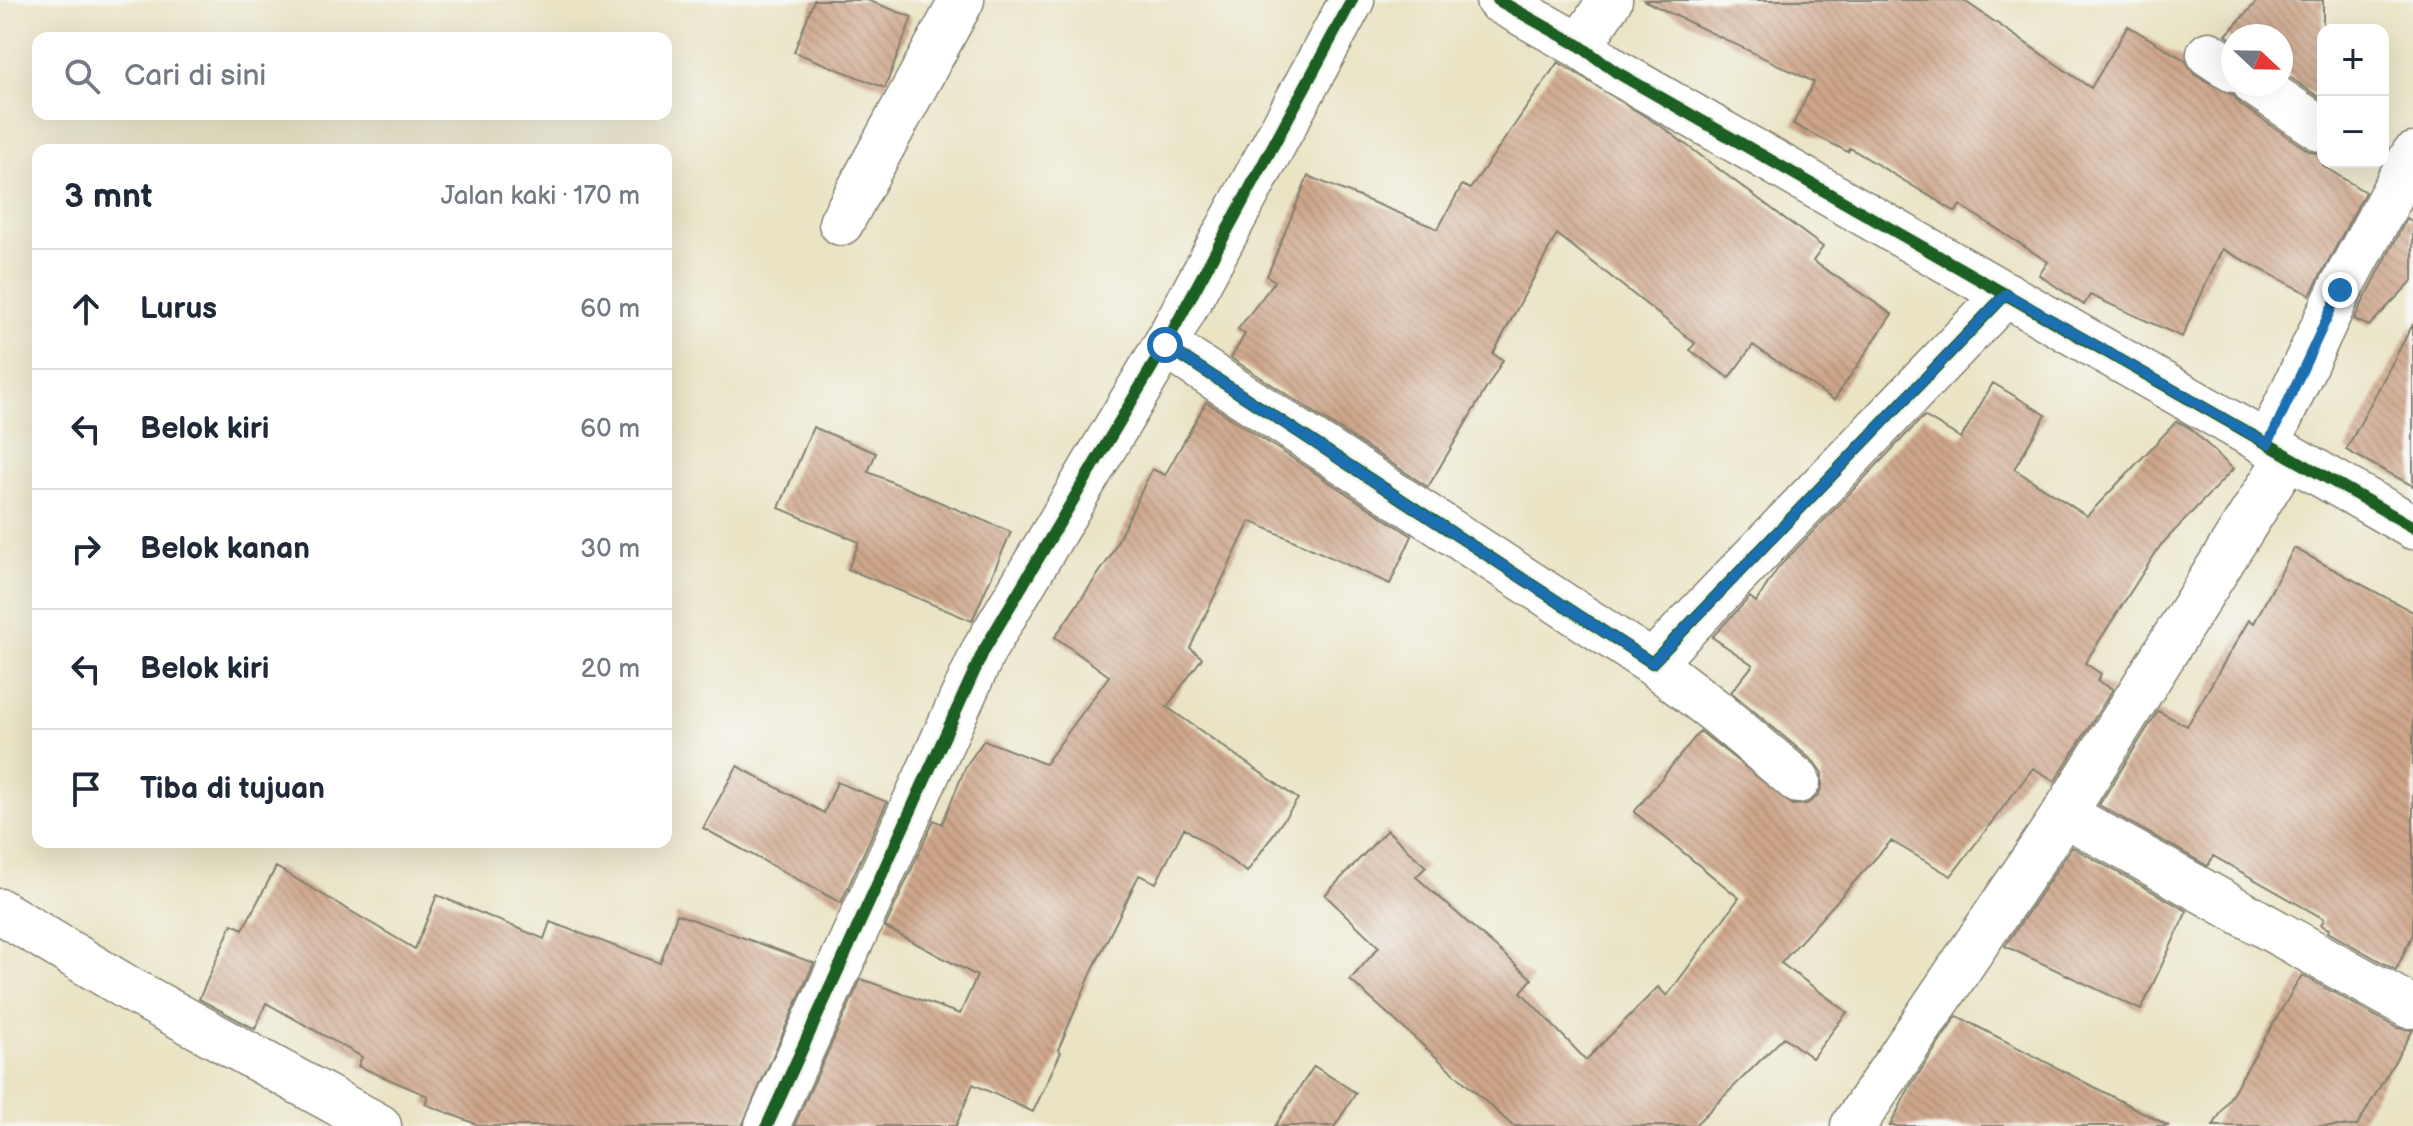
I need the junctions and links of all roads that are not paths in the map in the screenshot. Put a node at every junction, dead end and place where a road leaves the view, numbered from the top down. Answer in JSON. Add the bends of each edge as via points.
{"nodes":[{"id":1,"x":962,"y":0,"type":"edge"},
{"id":2,"x":1352,"y":0,"type":"edge"},
{"id":3,"x":1498,"y":0,"type":"edge"},
{"id":4,"x":1610,"y":0,"type":"edge"},
{"id":5,"x":1580,"y":46,"type":"junction"},
{"id":6,"x":2273,"y":96,"type":"edge"},
{"id":7,"x":2317,"y":126,"type":"edge"},
{"id":8,"x":2395,"y":166,"type":"edge"},
{"id":9,"x":841,"y":223,"type":"dead end"},
{"id":10,"x":2006,"y":294,"type":"junction"},
{"id":11,"x":1165,"y":345,"type":"junction"},
{"id":12,"x":2278,"y":450,"type":"junction"},
{"id":13,"x":2413,"y":527,"type":"edge"},
{"id":14,"x":1652,"y":663,"type":"junction"},
{"id":15,"x":1798,"y":781,"type":"dead end"},
{"id":16,"x":2064,"y":814,"type":"junction"},
{"id":17,"x":0,"y":911,"type":"edge"},
{"id":18,"x":2409,"y":1006,"type":"dead end"},
{"id":19,"x":379,"y":1126,"type":"edge"},
{"id":20,"x":767,"y":1126,"type":"edge"},
{"id":21,"x":1853,"y":1126,"type":"edge"}],
"edges":[{"from":1,"to":9,"type":"street"},
{"from":2,"to":11,"type":"street"},
{"from":3,"to":5,"type":"street"},
{"from":4,"to":5,"type":"street"},
{"from":5,"to":10,"type":"street","via":[[1616,72]]},
{"from":6,"to":7,"type":"street"},
{"from":8,"to":12,"type":"street"},
{"from":10,"to":12,"type":"street"},
{"from":10,"to":14,"type":"street"},
{"from":11,"to":14,"type":"street"},
{"from":11,"to":20,"type":"street","via":[[984,650]]},
{"from":12,"to":13,"type":"street"},
{"from":12,"to":16,"type":"street"},
{"from":14,"to":15,"type":"street"},
{"from":16,"to":18,"type":"street"},
{"from":16,"to":21,"type":"street"},
{"from":17,"to":19,"type":"street","via":[[131,990]]}]}
